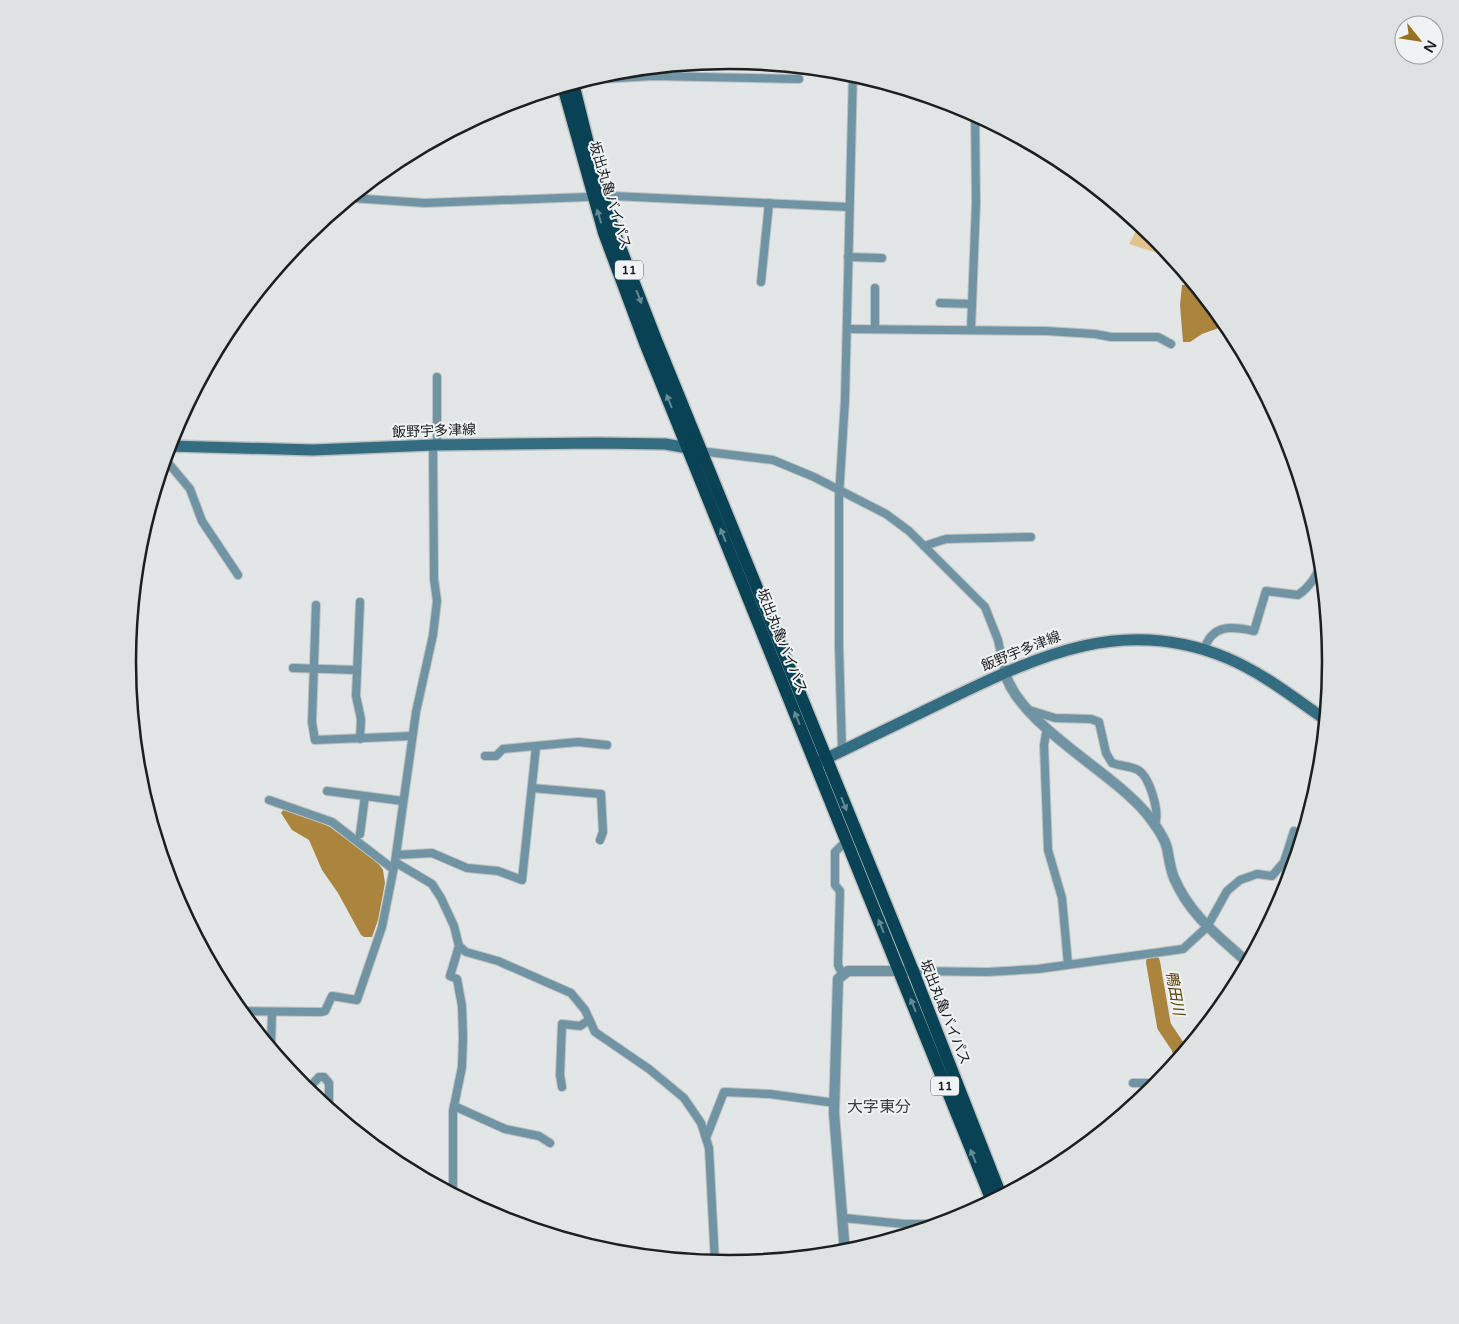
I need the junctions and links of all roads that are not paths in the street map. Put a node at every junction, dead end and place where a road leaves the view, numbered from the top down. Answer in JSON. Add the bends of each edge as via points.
{"nodes":[{"id":1,"x":632,"y":77,"type":"edge"},
{"id":2,"x":799,"y":79,"type":"dead end"},
{"id":3,"x":853,"y":82,"type":"edge"},
{"id":4,"x":574,"y":89,"type":"edge"},
{"id":5,"x":565,"y":92,"type":"edge"},
{"id":6,"x":975,"y":122,"type":"edge"},
{"id":7,"x":599,"y":196,"type":"junction"},
{"id":8,"x":359,"y":199,"type":"edge"},
{"id":9,"x":770,"y":204,"type":"junction"},
{"id":10,"x":849,"y":207,"type":"junction"},
{"id":11,"x":848,"y":256,"type":"junction"},
{"id":12,"x":882,"y":258,"type":"dead end"},
{"id":13,"x":761,"y":282,"type":"dead end"},
{"id":14,"x":875,"y":288,"type":"dead end"},
{"id":15,"x":940,"y":303,"type":"dead end"},
{"id":16,"x":972,"y":304,"type":"junction"},
{"id":17,"x":847,"y":329,"type":"junction"},
{"id":18,"x":875,"y":329,"type":"junction"},
{"id":19,"x":972,"y":330,"type":"junction"},
{"id":20,"x":1171,"y":344,"type":"dead end"},
{"id":21,"x":438,"y":376,"type":"dead end"},
{"id":22,"x":435,"y":445,"type":"junction"},
{"id":23,"x":177,"y":446,"type":"edge"},
{"id":24,"x":687,"y":446,"type":"junction"},
{"id":25,"x":700,"y":450,"type":"junction"},
{"id":26,"x":170,"y":465,"type":"edge"},
{"id":27,"x":840,"y":490,"type":"junction"},
{"id":28,"x":1031,"y":537,"type":"dead end"},
{"id":29,"x":924,"y":546,"type":"junction"},
{"id":30,"x":737,"y":565,"type":"junction"},
{"id":31,"x":1316,"y":574,"type":"edge"},
{"id":32,"x":238,"y":575,"type":"dead end"},
{"id":33,"x":360,"y":602,"type":"dead end"},
{"id":34,"x":316,"y":605,"type":"dead end"},
{"id":35,"x":1204,"y":650,"type":"junction"},
{"id":36,"x":293,"y":668,"type":"dead end"},
{"id":37,"x":314,"y":668,"type":"junction"},
{"id":38,"x":357,"y":670,"type":"junction"},
{"id":39,"x":1005,"y":673,"type":"junction"},
{"id":40,"x":1029,"y":710,"type":"junction"},
{"id":41,"x":1320,"y":716,"type":"edge"},
{"id":42,"x":1047,"y":728,"type":"junction"},
{"id":43,"x":412,"y":736,"type":"junction"},
{"id":44,"x":360,"y":739,"type":"junction"},
{"id":45,"x":607,"y":745,"type":"dead end"},
{"id":46,"x":536,"y":747,"type":"junction"},
{"id":47,"x":842,"y":750,"type":"junction"},
{"id":48,"x":485,"y":756,"type":"dead end"},
{"id":49,"x":820,"y":761,"type":"junction"},
{"id":50,"x":532,"y":788,"type":"junction"},
{"id":51,"x":327,"y":791,"type":"dead end"},
{"id":52,"x":365,"y":796,"type":"junction"},
{"id":53,"x":269,"y":800,"type":"dead end"},
{"id":54,"x":403,"y":801,"type":"junction"},
{"id":55,"x":1155,"y":824,"type":"junction"},
{"id":56,"x":1294,"y":831,"type":"dead end"},
{"id":57,"x":360,"y":834,"type":"dead end"},
{"id":58,"x":600,"y":840,"type":"dead end"},
{"id":59,"x":846,"y":841,"type":"junction"},
{"id":60,"x":394,"y":862,"type":"junction"},
{"id":61,"x":1207,"y":928,"type":"junction"},
{"id":62,"x":459,"y":946,"type":"junction"},
{"id":63,"x":1243,"y":958,"type":"edge"},
{"id":64,"x":1068,"y":964,"type":"junction"},
{"id":65,"x":906,"y":971,"type":"junction"},
{"id":66,"x":842,"y":974,"type":"junction"},
{"id":67,"x":251,"y":1012,"type":"edge"},
{"id":68,"x":272,"y":1013,"type":"junction"},
{"id":69,"x":589,"y":1020,"type":"junction"},
{"id":70,"x":271,"y":1038,"type":"edge"},
{"id":71,"x":1133,"y":1083,"type":"dead end"},
{"id":72,"x":1147,"y":1083,"type":"edge"},
{"id":73,"x":313,"y":1084,"type":"edge"},
{"id":74,"x":562,"y":1087,"type":"dead end"},
{"id":75,"x":329,"y":1099,"type":"edge"},
{"id":76,"x":835,"y":1102,"type":"junction"},
{"id":77,"x":454,"y":1106,"type":"junction"},
{"id":78,"x":706,"y":1138,"type":"junction"},
{"id":79,"x":550,"y":1143,"type":"dead end"},
{"id":80,"x":454,"y":1187,"type":"edge"},
{"id":81,"x":999,"y":1190,"type":"edge"},
{"id":82,"x":990,"y":1195,"type":"edge"},
{"id":83,"x":844,"y":1218,"type":"junction"},
{"id":84,"x":920,"y":1224,"type":"edge"},
{"id":85,"x":845,"y":1244,"type":"edge"},
{"id":86,"x":715,"y":1255,"type":"edge"}],
"edges":[{"from":1,"to":2,"type":"street"},
{"from":3,"to":10,"type":"street"},
{"from":4,"to":7,"type":"highway","name":"坂出丸亀バイパス","number":"11"},
{"from":5,"to":7,"type":"highway","name":"坂出丸亀バイパス","number":"11"},
{"from":6,"to":16,"type":"street"},
{"from":7,"to":8,"type":"street","via":[[425,203]]},
{"from":7,"to":9,"type":"street"},
{"from":24,"to":7,"type":"highway","name":"坂出丸亀バイパス","number":"11","one_way":true,"via":[[638,324]]},
{"from":7,"to":25,"type":"highway","name":"坂出丸亀バイパス","number":"11","one_way":true},
{"from":9,"to":10,"type":"street"},
{"from":9,"to":13,"type":"street"},
{"from":10,"to":11,"type":"street"},
{"from":11,"to":12,"type":"street"},
{"from":11,"to":17,"type":"street"},
{"from":14,"to":18,"type":"street"},
{"from":15,"to":16,"type":"street"},
{"from":16,"to":19,"type":"street"},
{"from":17,"to":18,"type":"street"},
{"from":17,"to":27,"type":"street"},
{"from":18,"to":19,"type":"street"},
{"from":19,"to":20,"type":"street","via":[[1158,337]]},
{"from":21,"to":22,"type":"street"},
{"from":22,"to":23,"type":"main road","name":"飯野宇多津線","via":[[313,450]]},
{"from":22,"to":24,"type":"main road","name":"飯野宇多津線","via":[[598,443]]},
{"from":22,"to":43,"type":"street","via":[[434,579],[437,601]]},
{"from":24,"to":25,"type":"main road","name":"飯野宇多津線"},
{"from":30,"to":24,"type":"highway","name":"坂出丸亀バイパス","number":"11","one_way":true},
{"from":25,"to":27,"type":"street","via":[[773,460]]},
{"from":25,"to":30,"type":"highway","name":"坂出丸亀バイパス","number":"11"},
{"from":26,"to":32,"type":"street","via":[[190,489],[202,521]]},
{"from":27,"to":29,"type":"street","via":[[878,508]]},
{"from":27,"to":47,"type":"street"},
{"from":28,"to":29,"type":"street","via":[[946,538]]},
{"from":29,"to":39,"type":"street","via":[[985,607],[998,640]]},
{"from":30,"to":49,"type":"highway","name":"坂出丸亀バイパス","number":"11"},
{"from":31,"to":35,"type":"street","via":[[1298,595],[1266,591],[1254,631],[1217,630],[1209,636]]},
{"from":33,"to":38,"type":"street"},
{"from":34,"to":37,"type":"street"},
{"from":35,"to":39,"type":"main road","name":"飯野宇多津線","via":[[1143,640],[1088,644],[1047,655]]},
{"from":35,"to":41,"type":"main road","name":"飯野宇多津線","via":[[1258,674]]},
{"from":36,"to":37,"type":"street"},
{"from":37,"to":38,"type":"street"},
{"from":37,"to":44,"type":"street","via":[[312,722],[315,740]]},
{"from":38,"to":44,"type":"street"},
{"from":39,"to":40,"type":"street","via":[[1018,700]]},
{"from":39,"to":47,"type":"main road","name":"飯野宇多津線"},
{"from":40,"to":42,"type":"street"},
{"from":40,"to":55,"type":"street","via":[[1055,718],[1099,722],[1106,753],[1112,762],[1138,770],[1146,779],[1154,797]]},
{"from":42,"to":55,"type":"street","via":[[1122,790]]},
{"from":42,"to":64,"type":"street","via":[[1044,745],[1048,850],[1062,898]]},
{"from":43,"to":44,"type":"street"},
{"from":43,"to":54,"type":"street"},
{"from":45,"to":46,"type":"street","via":[[578,742]]},
{"from":46,"to":48,"type":"street","via":[[503,749],[496,756]]},
{"from":46,"to":50,"type":"street"},
{"from":47,"to":49,"type":"main road","name":"飯野宇多津線"},
{"from":49,"to":59,"type":"highway","name":"坂出丸亀バイパス","number":"11"},
{"from":49,"to":65,"type":"highway","name":"坂出丸亀バイパス","number":"11","one_way":true},
{"from":50,"to":58,"type":"street","via":[[601,794],[603,832]]},
{"from":50,"to":60,"type":"street","via":[[522,880],[498,871],[467,868],[432,853]]},
{"from":51,"to":52,"type":"street"},
{"from":52,"to":54,"type":"street"},
{"from":52,"to":57,"type":"street"},
{"from":53,"to":60,"type":"street","via":[[332,822]]},
{"from":54,"to":60,"type":"street"},
{"from":55,"to":61,"type":"street","via":[[1166,846],[1175,879]]},
{"from":56,"to":61,"type":"street","via":[[1284,862],[1272,876],[1257,874],[1240,880],[1227,890]]},
{"from":65,"to":59,"type":"highway","name":"坂出丸亀バイパス","number":"11","one_way":true},
{"from":59,"to":66,"type":"street","via":[[835,852],[835,885],[840,891],[838,965]]},
{"from":60,"to":62,"type":"street","via":[[432,884],[454,926]]},
{"from":60,"to":68,"type":"street","via":[[382,927],[357,1000],[332,996],[325,1011]]},
{"from":61,"to":63,"type":"street"},
{"from":61,"to":64,"type":"street","via":[[1183,949]]},
{"from":62,"to":69,"type":"street","via":[[473,956],[498,961],[571,993]]},
{"from":62,"to":77,"type":"street","via":[[450,976],[457,979],[462,1006],[462,1067]]},
{"from":64,"to":65,"type":"street","via":[[988,972]]},
{"from":65,"to":66,"type":"street","via":[[848,971]]},
{"from":65,"to":81,"type":"highway","name":"坂出丸亀バイパス","number":"11"},
{"from":82,"to":65,"type":"highway","name":"坂出丸亀バイパス","number":"11","one_way":true},
{"from":66,"to":76,"type":"street","via":[[838,978]]},
{"from":67,"to":68,"type":"street"},
{"from":68,"to":70,"type":"street"},
{"from":69,"to":74,"type":"street","via":[[580,1026],[562,1024]]},
{"from":69,"to":78,"type":"street","via":[[595,1032],[684,1098]]},
{"from":71,"to":72,"type":"street"},
{"from":73,"to":75,"type":"street","via":[[319,1077],[324,1077],[329,1083]]},
{"from":76,"to":78,"type":"street","via":[[724,1092]]},
{"from":76,"to":83,"type":"street"},
{"from":77,"to":79,"type":"street","via":[[505,1130],[539,1136]]},
{"from":77,"to":80,"type":"street"},
{"from":78,"to":86,"type":"street","via":[[713,1188]]},
{"from":83,"to":84,"type":"street"},
{"from":83,"to":85,"type":"street"}]}
